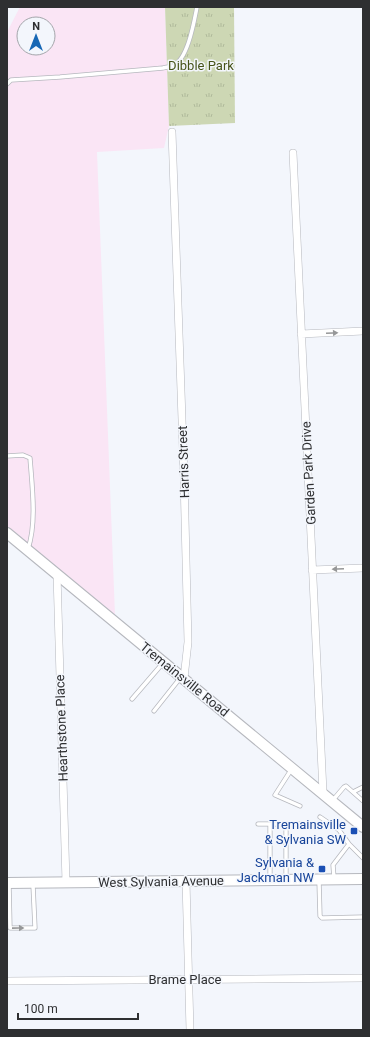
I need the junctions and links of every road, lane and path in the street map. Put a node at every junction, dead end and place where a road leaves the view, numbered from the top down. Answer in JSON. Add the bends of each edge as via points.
{"nodes":[{"id":1,"x":197,"y":7,"type":"edge"},
{"id":2,"x":7,"y":84,"type":"edge"},
{"id":3,"x":172,"y":132,"type":"dead end"},
{"id":4,"x":292,"y":153,"type":"dead end"},
{"id":5,"x":363,"y":331,"type":"edge"},
{"id":6,"x":301,"y":334,"type":"junction"},
{"id":7,"x":7,"y":456,"type":"edge"},
{"id":8,"x":7,"y":533,"type":"edge"},
{"id":9,"x":28,"y":550,"type":"junction"},
{"id":10,"x":363,"y":568,"type":"edge"},
{"id":11,"x":312,"y":570,"type":"junction"},
{"id":12,"x":57,"y":574,"type":"junction"},
{"id":13,"x":164,"y":662,"type":"junction"},
{"id":14,"x":183,"y":677,"type":"junction"},
{"id":15,"x":132,"y":699,"type":"dead end"},
{"id":16,"x":154,"y":711,"type":"dead end"},
{"id":17,"x":293,"y":768,"type":"junction"},
{"id":18,"x":363,"y":787,"type":"edge"},
{"id":19,"x":323,"y":792,"type":"junction"},
{"id":20,"x":353,"y":792,"type":"junction"},
{"id":21,"x":333,"y":801,"type":"junction"},
{"id":22,"x":363,"y":801,"type":"edge"},
{"id":23,"x":300,"y":806,"type":"dead end"},
{"id":24,"x":320,"y":817,"type":"dead end"},
{"id":25,"x":258,"y":824,"type":"dead end"},
{"id":26,"x":270,"y":824,"type":"junction"},
{"id":27,"x":286,"y":824,"type":"junction"},
{"id":28,"x":302,"y":824,"type":"dead end"},
{"id":29,"x":363,"y":827,"type":"edge"},
{"id":30,"x":349,"y":844,"type":"junction"},
{"id":31,"x":363,"y":858,"type":"edge"},
{"id":32,"x":286,"y":879,"type":"junction"},
{"id":33,"x":334,"y":879,"type":"junction"},
{"id":34,"x":363,"y":879,"type":"edge"},
{"id":35,"x":270,"y":880,"type":"junction"},
{"id":36,"x":319,"y":880,"type":"junction"},
{"id":37,"x":186,"y":881,"type":"junction"},
{"id":38,"x":66,"y":882,"type":"junction"},
{"id":39,"x":8,"y":883,"type":"edge"},
{"id":40,"x":33,"y":883,"type":"junction"},
{"id":41,"x":363,"y":917,"type":"edge"},
{"id":42,"x":363,"y":978,"type":"edge"},
{"id":43,"x":188,"y":979,"type":"junction"},
{"id":44,"x":7,"y":981,"type":"edge"},
{"id":45,"x":190,"y":1030,"type":"edge"}],
"edges":[{"from":1,"to":2,"type":"lane","via":[[188,44],[181,58],[173,66],[11,80]]},
{"from":3,"to":14,"type":"street","name":"Harris Street","via":[[188,642]]},
{"from":4,"to":6,"type":"street","name":"Garden Park Drive"},
{"from":6,"to":5,"type":"street","one_way":true},
{"from":6,"to":11,"type":"street","name":"Garden Park Drive"},
{"from":7,"to":9,"type":"lane","via":[[23,455],[30,458],[32,519]]},
{"from":8,"to":9,"type":"street","name":"Tremainsville Road"},
{"from":9,"to":12,"type":"street","name":"Tremainsville Road"},
{"from":10,"to":11,"type":"street","one_way":true},
{"from":11,"to":19,"type":"street","name":"Garden Park Drive"},
{"from":12,"to":13,"type":"street","name":"Tremainsville Road"},
{"from":12,"to":38,"type":"street","name":"Hearthstone Place"},
{"from":13,"to":14,"type":"street","name":"Tremainsville Road"},
{"from":13,"to":15,"type":"lane"},
{"from":14,"to":16,"type":"lane"},
{"from":14,"to":17,"type":"street","name":"Tremainsville Road"},
{"from":17,"to":19,"type":"street","name":"Tremainsville Road"},
{"from":17,"to":23,"type":"lane","via":[[275,795]]},
{"from":18,"to":20,"type":"lane"},
{"from":19,"to":21,"type":"street","name":"Tremainsville Road"},
{"from":20,"to":21,"type":"lane","via":[[344,787]]},
{"from":20,"to":22,"type":"lane"},
{"from":21,"to":29,"type":"street","name":"Tremainsville Road"},
{"from":24,"to":30,"type":"lane","via":[[339,830]]},
{"from":25,"to":26,"type":"lane"},
{"from":26,"to":27,"type":"lane"},
{"from":26,"to":35,"type":"lane"},
{"from":27,"to":28,"type":"lane"},
{"from":27,"to":32,"type":"lane"},
{"from":30,"to":31,"type":"lane"},
{"from":30,"to":33,"type":"lane","via":[[333,865]]},
{"from":32,"to":35,"type":"street","name":"West Sylvania Avenue"},
{"from":32,"to":36,"type":"street","name":"West Sylvania Avenue"},
{"from":33,"to":34,"type":"street","name":"West Sylvania Avenue"},
{"from":33,"to":36,"type":"street","name":"West Sylvania Avenue"},
{"from":35,"to":37,"type":"street","name":"West Sylvania Avenue"},
{"from":36,"to":41,"type":"lane","via":[[322,918]]},
{"from":37,"to":38,"type":"street","name":"West Sylvania Avenue"},
{"from":37,"to":43,"type":"street"},
{"from":38,"to":40,"type":"street","name":"West Sylvania Avenue"},
{"from":39,"to":40,"type":"street","name":"West Sylvania Avenue"},
{"from":39,"to":40,"type":"lane","one_way":true,"via":[[10,928],[35,928]]},
{"from":42,"to":43,"type":"street","name":"Brame Place"},
{"from":43,"to":44,"type":"street","name":"Brame Place"},
{"from":43,"to":45,"type":"street"}]}
